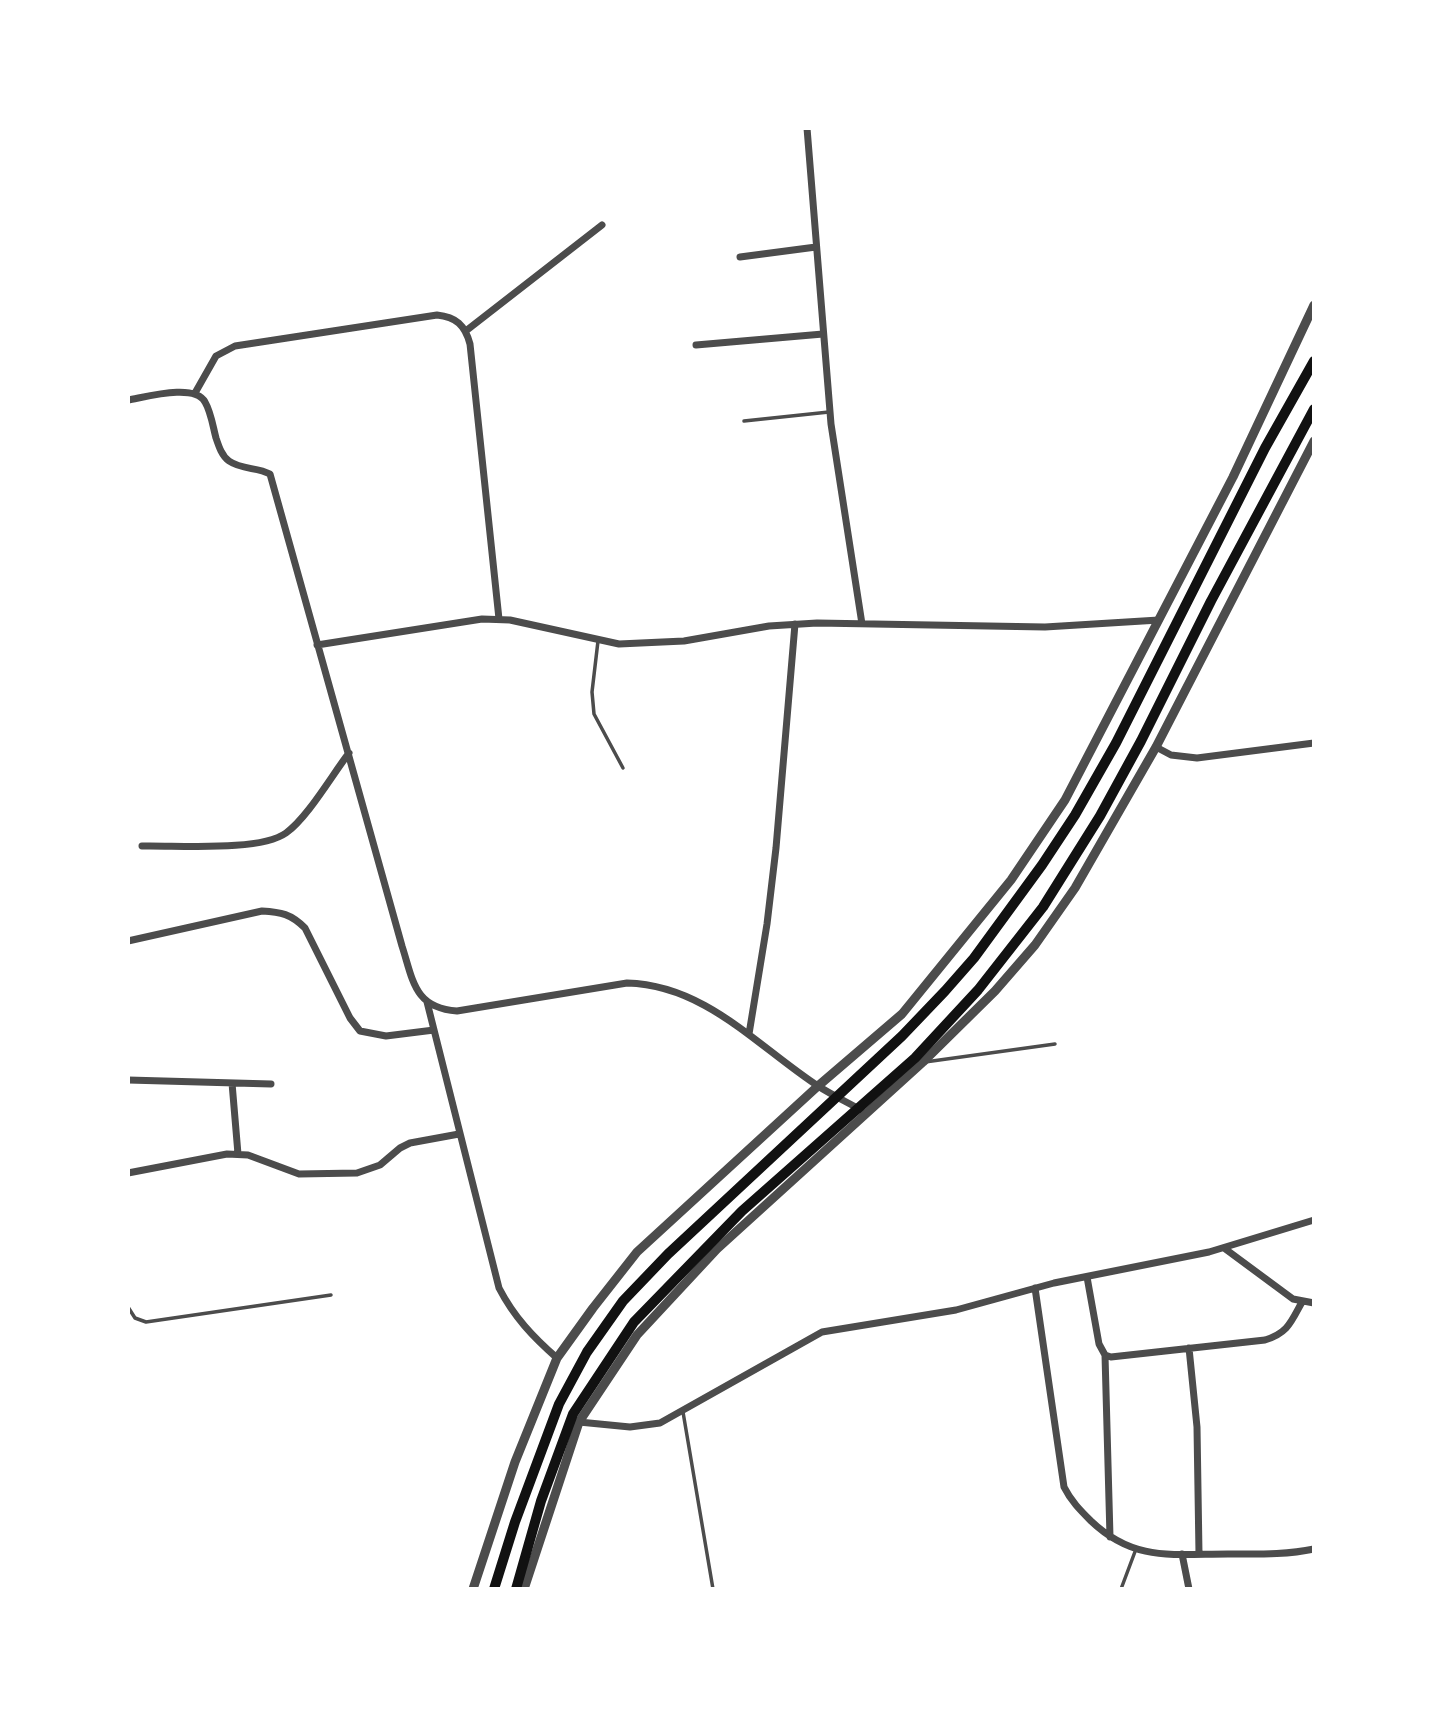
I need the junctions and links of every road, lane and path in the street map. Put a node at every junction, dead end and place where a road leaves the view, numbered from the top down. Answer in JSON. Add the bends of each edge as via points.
{"nodes":[{"id":1,"x":807,"y":128,"type":"edge"},
{"id":2,"x":602,"y":226,"type":"dead end"},
{"id":3,"x":816,"y":247,"type":"junction"},
{"id":4,"x":740,"y":257,"type":"dead end"},
{"id":5,"x":1314,"y":305,"type":"edge"},
{"id":6,"x":467,"y":330,"type":"junction"},
{"id":7,"x":822,"y":334,"type":"junction"},
{"id":8,"x":696,"y":345,"type":"dead end"},
{"id":9,"x":1314,"y":360,"type":"edge"},
{"id":10,"x":195,"y":393,"type":"junction"},
{"id":11,"x":128,"y":400,"type":"edge"},
{"id":12,"x":1314,"y":409,"type":"edge"},
{"id":13,"x":830,"y":412,"type":"junction"},
{"id":14,"x":744,"y":421,"type":"dead end"},
{"id":15,"x":1314,"y":441,"type":"edge"},
{"id":16,"x":499,"y":619,"type":"junction"},
{"id":17,"x":1159,"y":620,"type":"junction"},
{"id":18,"x":794,"y":624,"type":"junction"},
{"id":19,"x":862,"y":624,"type":"junction"},
{"id":20,"x":598,"y":640,"type":"junction"},
{"id":21,"x":317,"y":645,"type":"junction"},
{"id":22,"x":1314,"y":743,"type":"edge"},
{"id":23,"x":1156,"y":747,"type":"junction"},
{"id":24,"x":349,"y":752,"type":"junction"},
{"id":25,"x":624,"y":768,"type":"dead end"},
{"id":26,"x":142,"y":846,"type":"dead end"},
{"id":27,"x":128,"y":941,"type":"edge"},
{"id":28,"x":427,"y":1002,"type":"junction"},
{"id":29,"x":434,"y":1030,"type":"junction"},
{"id":30,"x":749,"y":1034,"type":"junction"},
{"id":31,"x":1055,"y":1044,"type":"dead end"},
{"id":32,"x":923,"y":1062,"type":"junction"},
{"id":33,"x":128,"y":1080,"type":"edge"},
{"id":34,"x":232,"y":1083,"type":"junction"},
{"id":35,"x":271,"y":1084,"type":"dead end"},
{"id":36,"x":818,"y":1086,"type":"junction"},
{"id":37,"x":867,"y":1113,"type":"junction"},
{"id":38,"x":459,"y":1134,"type":"junction"},
{"id":39,"x":238,"y":1154,"type":"junction"},
{"id":40,"x":128,"y":1173,"type":"edge"},
{"id":41,"x":1314,"y":1220,"type":"edge"},
{"id":42,"x":1224,"y":1248,"type":"junction"},
{"id":43,"x":1085,"y":1277,"type":"junction"},
{"id":44,"x":1035,"y":1288,"type":"junction"},
{"id":45,"x":331,"y":1295,"type":"dead end"},
{"id":46,"x":1302,"y":1302,"type":"junction"},
{"id":47,"x":1314,"y":1303,"type":"edge"},
{"id":48,"x":128,"y":1307,"type":"edge"},
{"id":49,"x":1189,"y":1348,"type":"junction"},
{"id":50,"x":1105,"y":1355,"type":"junction"},
{"id":51,"x":557,"y":1358,"type":"junction"},
{"id":52,"x":682,"y":1410,"type":"junction"},
{"id":53,"x":579,"y":1422,"type":"junction"},
{"id":54,"x":1110,"y":1538,"type":"junction"},
{"id":55,"x":1136,"y":1549,"type":"junction"},
{"id":56,"x":1314,"y":1549,"type":"edge"},
{"id":57,"x":1182,"y":1554,"type":"junction"},
{"id":58,"x":1199,"y":1554,"type":"junction"},
{"id":59,"x":473,"y":1589,"type":"edge"},
{"id":60,"x":494,"y":1589,"type":"edge"},
{"id":61,"x":516,"y":1589,"type":"edge"},
{"id":62,"x":524,"y":1589,"type":"edge"},
{"id":63,"x":713,"y":1589,"type":"edge"},
{"id":64,"x":1121,"y":1589,"type":"edge"},
{"id":65,"x":1189,"y":1589,"type":"edge"}],
"edges":[{"from":1,"to":3,"type":"street"},
{"from":2,"to":6,"type":"street"},
{"from":3,"to":4,"type":"street"},
{"from":3,"to":7,"type":"street"},
{"from":5,"to":17,"type":"street"},
{"from":6,"to":10,"type":"street","via":[[458,321],[437,315],[235,346],[216,356]]},
{"from":6,"to":16,"type":"street"},
{"from":7,"to":8,"type":"street"},
{"from":7,"to":13,"type":"street"},
{"from":9,"to":60,"type":"highway","via":[[1075,815],[974,958],[902,1036],[668,1254],[623,1301],[587,1352],[559,1404]]},
{"from":10,"to":11,"type":"street"},
{"from":10,"to":21,"type":"street","via":[[204,400],[220,451],[229,461],[270,474]]},
{"from":12,"to":61,"type":"highway","via":[[1117,784],[1043,907],[978,990],[915,1058],[742,1211],[634,1322],[573,1414]]},
{"from":13,"to":14,"type":"lane"},
{"from":13,"to":19,"type":"street"},
{"from":15,"to":23,"type":"street"},
{"from":16,"to":20,"type":"street"},
{"from":16,"to":21,"type":"street"},
{"from":17,"to":19,"type":"street","via":[[1045,627]]},
{"from":17,"to":36,"type":"street","via":[[1065,800],[1011,880],[902,1014]]},
{"from":18,"to":19,"type":"street"},
{"from":18,"to":20,"type":"street","via":[[664,643]]},
{"from":18,"to":30,"type":"street","via":[[775,860]]},
{"from":20,"to":25,"type":"lane","via":[[594,715]]},
{"from":21,"to":24,"type":"street"},
{"from":22,"to":23,"type":"street","via":[[1197,758],[1171,755]]},
{"from":23,"to":32,"type":"street","via":[[1075,888],[1035,945]]},
{"from":24,"to":26,"type":"street","via":[[299,821],[277,838],[250,845]]},
{"from":24,"to":28,"type":"street","via":[[416,991]]},
{"from":27,"to":29,"type":"street","via":[[262,911],[283,912],[305,928],[360,1031],[386,1035]]},
{"from":28,"to":29,"type":"street"},
{"from":28,"to":30,"type":"street","via":[[441,1010],[457,1011],[645,983],[687,994]]},
{"from":29,"to":38,"type":"street"},
{"from":30,"to":36,"type":"street"},
{"from":31,"to":32,"type":"lane"},
{"from":32,"to":37,"type":"street"},
{"from":33,"to":34,"type":"street"},
{"from":34,"to":35,"type":"street"},
{"from":34,"to":39,"type":"street"},
{"from":36,"to":37,"type":"street"},
{"from":36,"to":51,"type":"street","via":[[637,1252]]},
{"from":37,"to":53,"type":"street","via":[[708,1259],[637,1335]]},
{"from":38,"to":39,"type":"street","via":[[410,1143],[380,1165],[357,1173],[299,1174]]},
{"from":38,"to":51,"type":"street","via":[[499,1288],[522,1324]]},
{"from":39,"to":40,"type":"street"},
{"from":41,"to":42,"type":"street"},
{"from":42,"to":43,"type":"street"},
{"from":42,"to":46,"type":"street"},
{"from":43,"to":44,"type":"street"},
{"from":43,"to":50,"type":"street"},
{"from":44,"to":52,"type":"street","via":[[956,1310],[822,1332]]},
{"from":44,"to":54,"type":"street","via":[[1064,1487],[1070,1500]]},
{"from":45,"to":48,"type":"lane","via":[[155,1322],[135,1318]]},
{"from":46,"to":47,"type":"street"},
{"from":46,"to":49,"type":"street","via":[[1278,1336]]},
{"from":49,"to":50,"type":"street"},
{"from":49,"to":58,"type":"street","via":[[1197,1437]]},
{"from":50,"to":54,"type":"street"},
{"from":51,"to":59,"type":"street","via":[[515,1462]]},
{"from":52,"to":53,"type":"street","via":[[646,1426]]},
{"from":52,"to":63,"type":"lane"},
{"from":53,"to":62,"type":"street"},
{"from":54,"to":55,"type":"street"},
{"from":55,"to":57,"type":"street"},
{"from":55,"to":64,"type":"lane"},
{"from":56,"to":58,"type":"street"},
{"from":57,"to":58,"type":"street"},
{"from":57,"to":65,"type":"street"}]}
